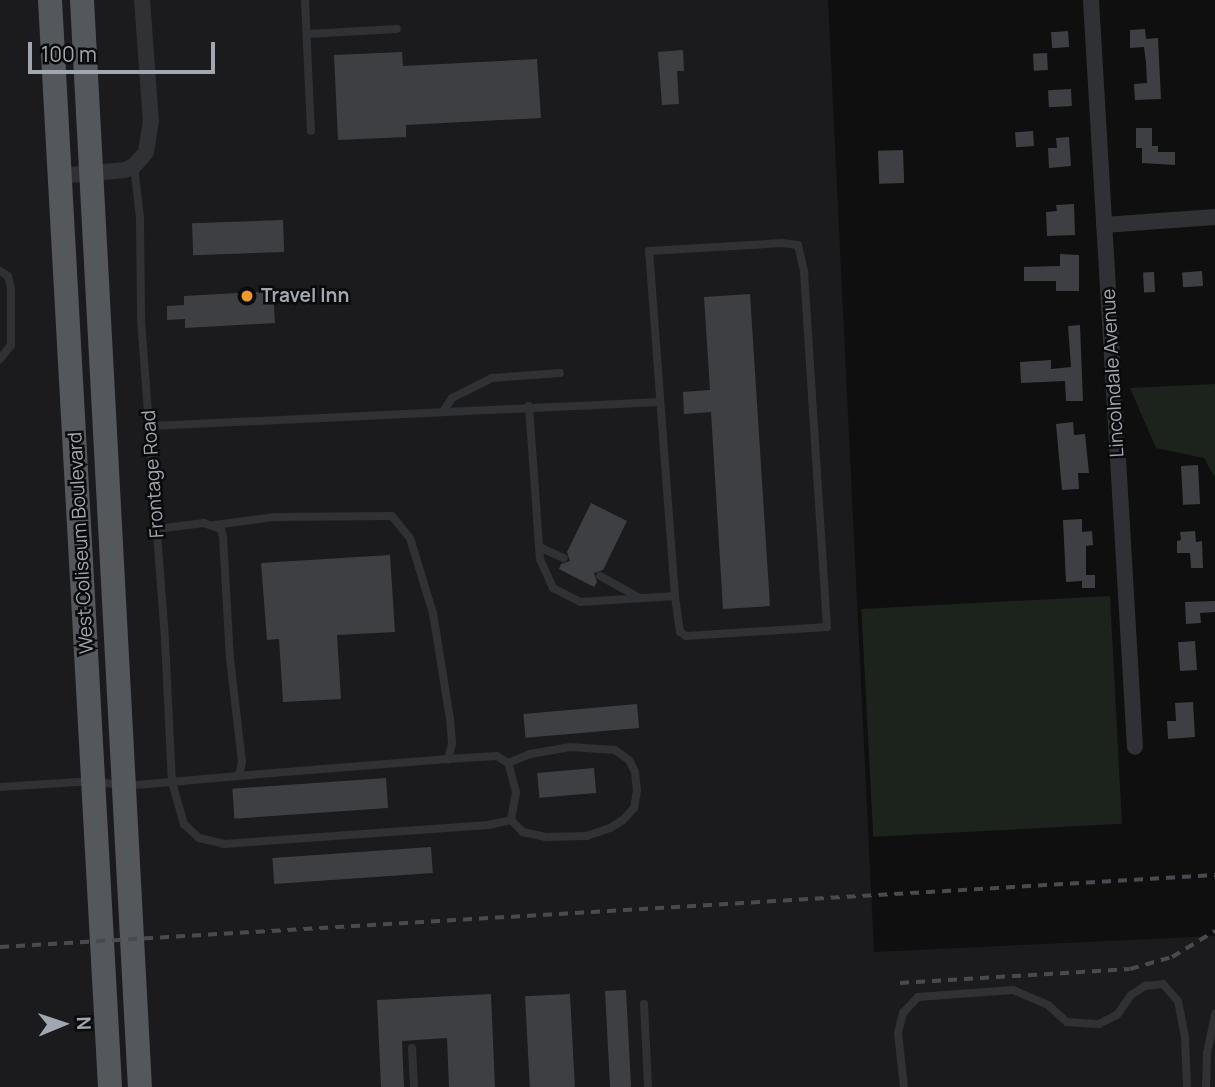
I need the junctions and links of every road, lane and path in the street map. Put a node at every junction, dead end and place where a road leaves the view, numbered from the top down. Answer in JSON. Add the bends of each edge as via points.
{"nodes":[{"id":1,"x":50,"y":0,"type":"edge"},
{"id":2,"x":142,"y":0,"type":"edge"},
{"id":3,"x":305,"y":0,"type":"edge"},
{"id":4,"x":1091,"y":0,"type":"edge"},
{"id":5,"x":83,"y":2,"type":"edge"},
{"id":6,"x":397,"y":29,"type":"dead end"},
{"id":7,"x":307,"y":34,"type":"junction"},
{"id":8,"x":311,"y":131,"type":"dead end"},
{"id":9,"x":134,"y":166,"type":"junction"},
{"id":10,"x":92,"y":175,"type":"junction"},
{"id":11,"x":59,"y":176,"type":"junction"},
{"id":12,"x":1215,"y":218,"type":"edge"},
{"id":13,"x":1104,"y":225,"type":"junction"},
{"id":14,"x":0,"y":271,"type":"edge"},
{"id":15,"x":0,"y":359,"type":"edge"},
{"id":16,"x":561,"y":373,"type":"dead end"},
{"id":17,"x":659,"y":402,"type":"junction"},
{"id":18,"x":529,"y":406,"type":"junction"},
{"id":19,"x":444,"y":410,"type":"junction"},
{"id":20,"x":150,"y":426,"type":"junction"},
{"id":21,"x":214,"y":525,"type":"junction"},
{"id":22,"x":156,"y":529,"type":"junction"},
{"id":23,"x":539,"y":547,"type":"junction"},
{"id":24,"x":564,"y":558,"type":"dead end"},
{"id":25,"x":600,"y":576,"type":"dead end"},
{"id":26,"x":675,"y":596,"type":"junction"},
{"id":27,"x":639,"y":598,"type":"junction"},
{"id":28,"x":1135,"y":747,"type":"dead end"},
{"id":29,"x":448,"y":759,"type":"junction"},
{"id":30,"x":508,"y":763,"type":"junction"},
{"id":31,"x":237,"y":776,"type":"junction"},
{"id":32,"x":93,"y":781,"type":"junction"},
{"id":33,"x":172,"y":782,"type":"junction"},
{"id":34,"x":125,"y":786,"type":"junction"},
{"id":35,"x":0,"y":787,"type":"edge"},
{"id":36,"x":511,"y":820,"type":"junction"},
{"id":37,"x":644,"y":1004,"type":"dead end"},
{"id":38,"x":1215,"y":1014,"type":"edge"},
{"id":39,"x":412,"y":1048,"type":"dead end"},
{"id":40,"x":110,"y":1087,"type":"edge"},
{"id":41,"x":139,"y":1087,"type":"edge"},
{"id":42,"x":414,"y":1087,"type":"edge"},
{"id":43,"x":648,"y":1087,"type":"edge"},
{"id":44,"x":904,"y":1087,"type":"edge"},
{"id":45,"x":1187,"y":1087,"type":"edge"},
{"id":46,"x":1206,"y":1087,"type":"edge"}],
"edges":[{"from":1,"to":11,"type":"highway","name":"West Coliseum Boulevard"},
{"from":2,"to":9,"type":"street","via":[[151,122],[146,152]]},
{"from":3,"to":7,"type":"lane"},
{"from":4,"to":13,"type":"street","name":"Lincolndale Avenue"},
{"from":5,"to":10,"type":"highway","name":"West Coliseum Boulevard"},
{"from":6,"to":7,"type":"lane"},
{"from":7,"to":8,"type":"lane"},
{"from":9,"to":10,"type":"street"},
{"from":9,"to":20,"type":"lane","name":"Frontage Road"},
{"from":10,"to":11,"type":"street"},
{"from":10,"to":34,"type":"highway","name":"West Coliseum Boulevard"},
{"from":11,"to":32,"type":"highway","name":"West Coliseum Boulevard"},
{"from":12,"to":13,"type":"street"},
{"from":13,"to":28,"type":"street","name":"Lincolndale Avenue"},
{"from":14,"to":15,"type":"lane","via":[[8,276],[11,288],[11,345]]},
{"from":16,"to":19,"type":"lane","via":[[492,378],[452,398]]},
{"from":17,"to":18,"type":"lane"},
{"from":17,"to":26,"type":"lane"},
{"from":17,"to":26,"type":"lane","via":[[649,251],[798,246],[804,272],[827,627],[686,636],[680,632]]},
{"from":18,"to":19,"type":"lane"},
{"from":18,"to":23,"type":"lane"},
{"from":19,"to":20,"type":"lane"},
{"from":20,"to":22,"type":"lane","name":"Frontage Road"},
{"from":21,"to":22,"type":"lane"},
{"from":21,"to":29,"type":"lane","via":[[275,517],[392,516],[410,538],[436,625],[450,719]]},
{"from":21,"to":31,"type":"lane","via":[[223,537],[242,762]]},
{"from":22,"to":33,"type":"lane","name":"Frontage Road"},
{"from":23,"to":24,"type":"lane"},
{"from":23,"to":27,"type":"lane","via":[[553,588],[580,602]]},
{"from":25,"to":27,"type":"lane"},
{"from":26,"to":27,"type":"lane"},
{"from":29,"to":30,"type":"lane","via":[[498,756]]},
{"from":29,"to":31,"type":"lane"},
{"from":30,"to":36,"type":"lane","via":[[516,792]]},
{"from":30,"to":36,"type":"lane","via":[[570,747],[615,750],[629,760],[637,790],[634,808],[623,820],[587,836],[546,837],[523,832]]},
{"from":31,"to":33,"type":"lane"},
{"from":32,"to":34,"type":"lane"},
{"from":32,"to":35,"type":"lane"},
{"from":32,"to":40,"type":"highway","name":"West Coliseum Boulevard"},
{"from":33,"to":34,"type":"lane"},
{"from":33,"to":36,"type":"lane","name":"Frontage Road","via":[[184,824],[199,838],[224,844]]},
{"from":34,"to":41,"type":"highway","name":"West Coliseum Boulevard"},
{"from":37,"to":43,"type":"lane"},
{"from":38,"to":46,"type":"lane"},
{"from":39,"to":42,"type":"lane"},
{"from":44,"to":45,"type":"lane","via":[[898,1032],[903,1013],[918,997],[1013,990],[1048,1005],[1067,1022],[1098,1024],[1117,1015],[1131,995],[1145,986],[1163,984],[1178,1001]]}]}
